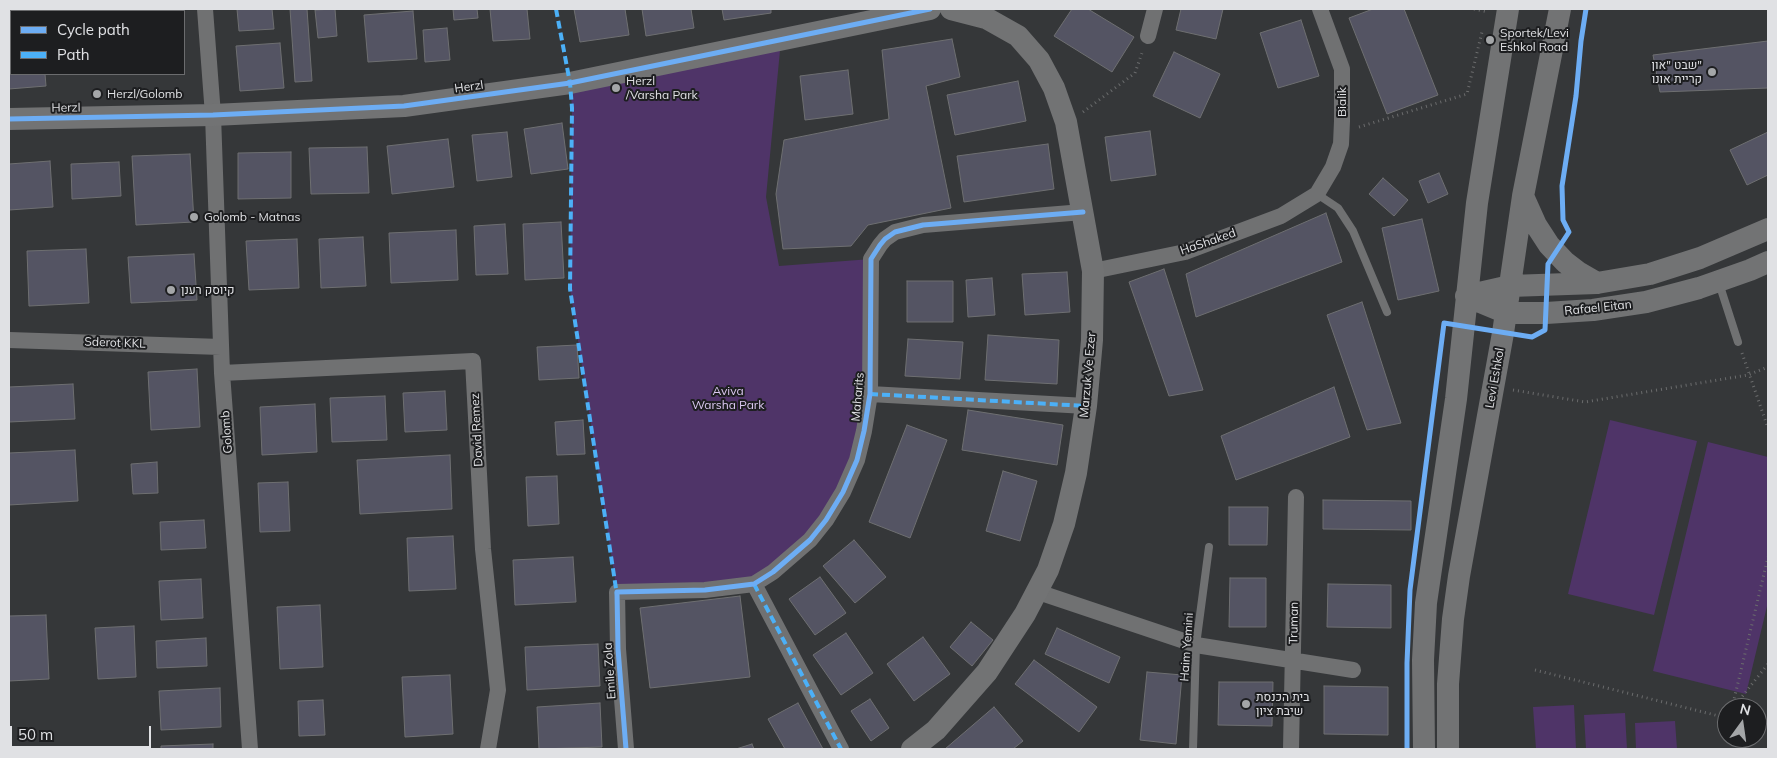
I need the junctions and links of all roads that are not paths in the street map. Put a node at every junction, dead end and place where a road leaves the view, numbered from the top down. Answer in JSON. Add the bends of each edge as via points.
{"nodes":[{"id":1,"x":205,"y":9,"type":"edge"},
{"id":2,"x":926,"y":9,"type":"edge"},
{"id":3,"x":952,"y":9,"type":"edge"},
{"id":4,"x":1154,"y":9,"type":"edge"},
{"id":5,"x":1320,"y":9,"type":"edge"},
{"id":6,"x":1560,"y":9,"type":"edge"},
{"id":7,"x":1497,"y":10,"type":"edge"},
{"id":8,"x":1148,"y":36,"type":"road end"},
{"id":9,"x":213,"y":115,"type":"junction"},
{"id":10,"x":9,"y":119,"type":"edge"},
{"id":11,"x":1317,"y":194,"type":"junction"},
{"id":12,"x":1523,"y":196,"type":"junction"},
{"id":13,"x":1083,"y":212,"type":"junction"},
{"id":14,"x":1768,"y":228,"type":"edge"},
{"id":15,"x":1768,"y":262,"type":"edge"},
{"id":16,"x":1093,"y":271,"type":"junction"},
{"id":17,"x":1718,"y":282,"type":"junction"},
{"id":18,"x":1597,"y":283,"type":"junction"},
{"id":19,"x":1510,"y":286,"type":"junction"},
{"id":20,"x":1466,"y":296,"type":"junction"},
{"id":21,"x":1387,"y":312,"type":"dead end"},
{"id":22,"x":1506,"y":313,"type":"junction"},
{"id":23,"x":9,"y":340,"type":"edge"},
{"id":24,"x":1738,"y":342,"type":"road end"},
{"id":25,"x":221,"y":347,"type":"junction"},
{"id":26,"x":222,"y":372,"type":"junction"},
{"id":27,"x":870,"y":394,"type":"junction"},
{"id":28,"x":1086,"y":406,"type":"junction"},
{"id":29,"x":1296,"y":497,"type":"dead end"},
{"id":30,"x":1209,"y":547,"type":"dead end"},
{"id":31,"x":754,"y":584,"type":"junction"},
{"id":32,"x":618,"y":592,"type":"joint"},
{"id":33,"x":1038,"y":592,"type":"junction"},
{"id":34,"x":1196,"y":646,"type":"junction"},
{"id":35,"x":1293,"y":661,"type":"junction"},
{"id":36,"x":1353,"y":670,"type":"dead end"},
{"id":37,"x":250,"y":749,"type":"edge"},
{"id":38,"x":488,"y":749,"type":"edge"},
{"id":39,"x":626,"y":749,"type":"edge"},
{"id":40,"x":841,"y":749,"type":"edge"},
{"id":41,"x":912,"y":749,"type":"edge"},
{"id":42,"x":1194,"y":749,"type":"edge"},
{"id":43,"x":1292,"y":749,"type":"edge"},
{"id":44,"x":1424,"y":749,"type":"edge"},
{"id":45,"x":1448,"y":749,"type":"edge"}],
"edges":[{"from":1,"to":9,"type":"street","name":"Golomb"},
{"from":2,"to":9,"type":"street","name":"Herzl","via":[[570,83],[404,106]]},
{"from":3,"to":13,"type":"street","name":"Marzuk Ve Ezer","via":[[986,18],[1018,36],[1039,60],[1066,122]]},
{"from":4,"to":8,"type":"street"},
{"from":5,"to":11,"type":"street","name":"Bialik","via":[[1342,69],[1342,132],[1333,167]]},
{"from":6,"to":12,"type":"street","name":"Levi Eshkol"},
{"from":7,"to":20,"type":"street"},
{"from":9,"to":10,"type":"street","name":"Herzl"},
{"from":9,"to":25,"type":"street","name":"Golomb"},
{"from":11,"to":16,"type":"street","name":"HaShaked","via":[[1281,216],[1185,252]]},
{"from":11,"to":21,"type":"lane","via":[[1338,208],[1354,231]]},
{"from":12,"to":18,"type":"street","via":[[1549,245],[1565,262]]},
{"from":12,"to":19,"type":"street","name":"Levi Eshkol"},
{"from":13,"to":16,"type":"street","name":"Marzuk Ve Ezer"},
{"from":13,"to":27,"type":"street","name":"Maharits","via":[[924,226],[895,232],[885,239],[871,259]]},
{"from":14,"to":18,"type":"street","name":"Rafael Eitan","via":[[1700,258],[1650,274]]},
{"from":15,"to":17,"type":"street","name":"Rafael Eitan"},
{"from":16,"to":28,"type":"street","name":"Marzuk Ve Ezer","via":[[1092,340]]},
{"from":17,"to":22,"type":"street","name":"Rafael Eitan","via":[[1646,302],[1593,310]]},
{"from":17,"to":24,"type":"lane"},
{"from":18,"to":19,"type":"street","name":"Rafael Eitan"},
{"from":19,"to":20,"type":"street","name":"Rafael Eitan"},
{"from":19,"to":22,"type":"street","name":"Levi Eshkol"},
{"from":20,"to":22,"type":"street","name":"Rafael Eitan"},
{"from":20,"to":44,"type":"street","via":[[1456,399],[1426,603],[1422,660]]},
{"from":22,"to":45,"type":"street","name":"Levi Eshkol","via":[[1460,567],[1448,684]]},
{"from":23,"to":25,"type":"street","name":"Sderot KKL"},
{"from":25,"to":26,"type":"street","name":"Golomb"},
{"from":26,"to":37,"type":"street","name":"Golomb"},
{"from":26,"to":38,"type":"street","name":"David Remez","via":[[473,361],[483,549],[498,690]]},
{"from":27,"to":28,"type":"street","name":"Maharits"},
{"from":27,"to":31,"type":"street","name":"Maharits","via":[[856,460],[839,499],[810,540],[774,572]]},
{"from":28,"to":33,"type":"street","name":"Marzuk Ve Ezer","via":[[1064,524]]},
{"from":29,"to":35,"type":"street","name":"Truman"},
{"from":30,"to":34,"type":"lane","name":"Haim Yemini"},
{"from":31,"to":32,"type":"street","name":"Maharits","via":[[704,590]]},
{"from":31,"to":40,"type":"street"},
{"from":32,"to":39,"type":"street","name":"Emile Zola","via":[[618,649]]},
{"from":33,"to":34,"type":"street"},
{"from":33,"to":41,"type":"street","name":"Marzuk Ve Ezer","via":[[988,672],[936,730]]},
{"from":34,"to":35,"type":"street"},
{"from":34,"to":42,"type":"lane","name":"Haim Yemini"},
{"from":35,"to":36,"type":"street"},
{"from":35,"to":43,"type":"street","name":"Truman"}]}
